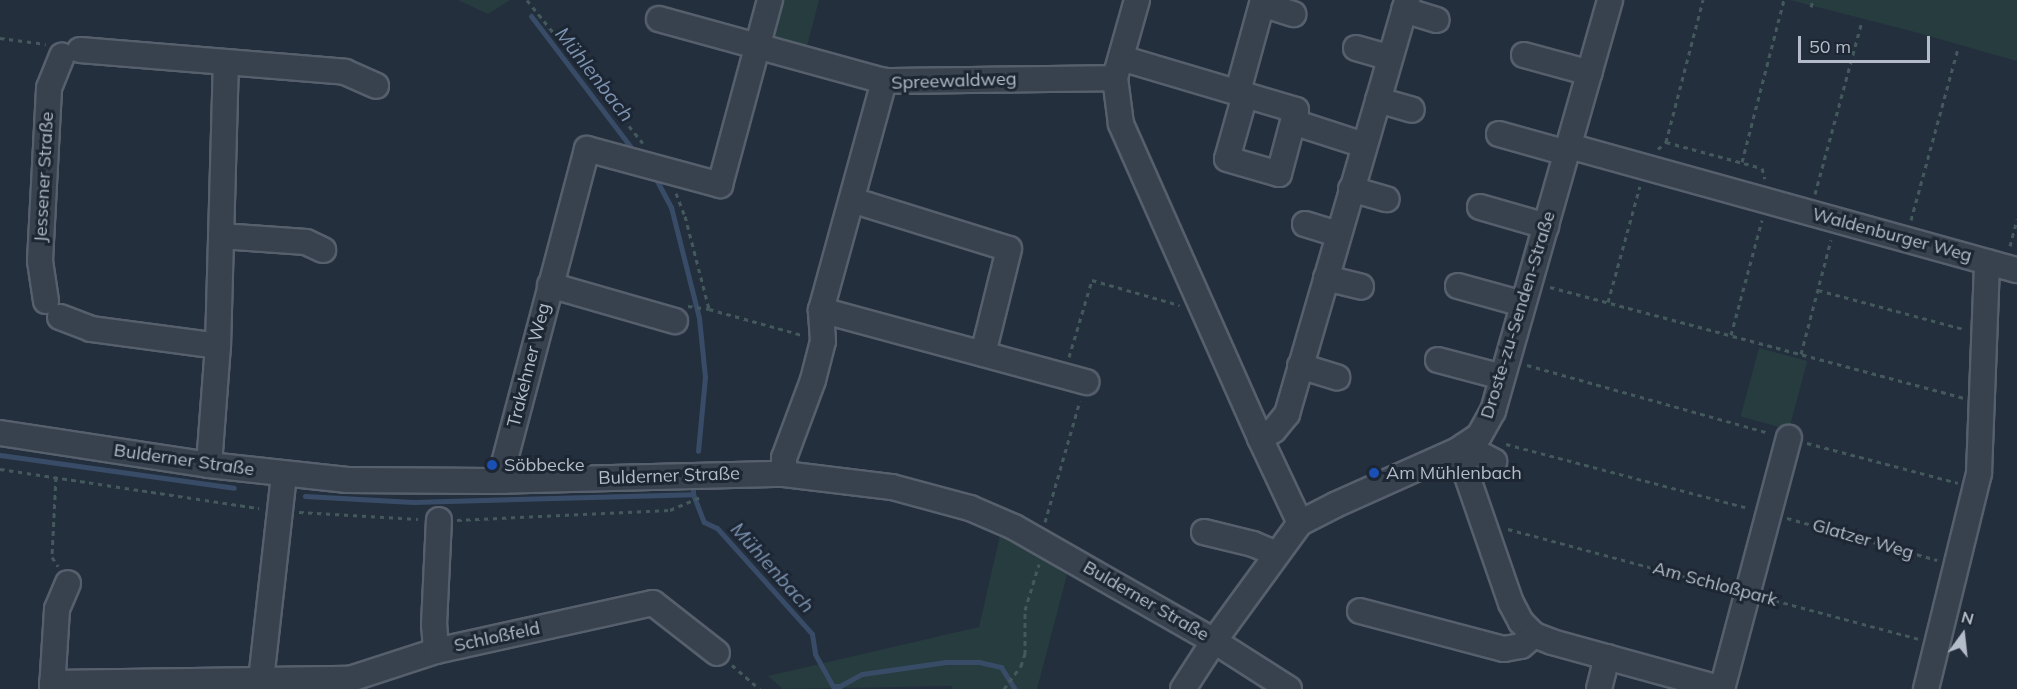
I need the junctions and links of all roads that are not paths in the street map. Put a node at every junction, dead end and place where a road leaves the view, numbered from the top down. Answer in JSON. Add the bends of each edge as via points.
{"nodes":[{"id":1,"x":770,"y":0,"type":"edge"},
{"id":2,"x":1137,"y":0,"type":"edge"},
{"id":3,"x":1610,"y":0,"type":"edge"},
{"id":4,"x":1262,"y":2,"type":"edge"},
{"id":5,"x":1406,"y":5,"type":"edge"},
{"id":6,"x":1293,"y":14,"type":"dead end"},
{"id":7,"x":659,"y":19,"type":"dead end"},
{"id":8,"x":1436,"y":20,"type":"dead end"},
{"id":9,"x":758,"y":47,"type":"junction"},
{"id":10,"x":1356,"y":48,"type":"dead end"},
{"id":11,"x":1524,"y":55,"type":"dead end"},
{"id":12,"x":1390,"y":58,"type":"junction"},
{"id":13,"x":226,"y":64,"type":"junction"},
{"id":14,"x":1118,"y":68,"type":"junction"},
{"id":15,"x":1590,"y":73,"type":"junction"},
{"id":16,"x":884,"y":81,"type":"junction"},
{"id":17,"x":376,"y":86,"type":"dead end"},
{"id":18,"x":1242,"y":93,"type":"junction"},
{"id":19,"x":1377,"y":100,"type":"junction"},
{"id":20,"x":1412,"y":110,"type":"dead end"},
{"id":21,"x":1293,"y":122,"type":"junction"},
{"id":22,"x":1499,"y":134,"type":"dead end"},
{"id":23,"x":1364,"y":145,"type":"junction"},
{"id":24,"x":1568,"y":149,"type":"junction"},
{"id":25,"x":1351,"y":189,"type":"junction"},
{"id":26,"x":1387,"y":199,"type":"dead end"},
{"id":27,"x":852,"y":200,"type":"junction"},
{"id":28,"x":1480,"y":207,"type":"dead end"},
{"id":29,"x":1305,"y":224,"type":"dead end"},
{"id":30,"x":1546,"y":225,"type":"junction"},
{"id":31,"x":1338,"y":234,"type":"junction"},
{"id":32,"x":221,"y":236,"type":"junction"},
{"id":33,"x":322,"y":250,"type":"dead end"},
{"id":34,"x":2003,"y":266,"type":"edge"},
{"id":35,"x":1326,"y":278,"type":"junction"},
{"id":36,"x":550,"y":285,"type":"junction"},
{"id":37,"x":1458,"y":286,"type":"dead end"},
{"id":38,"x":1361,"y":287,"type":"dead end"},
{"id":39,"x":1528,"y":309,"type":"junction"},
{"id":40,"x":821,"y":310,"type":"junction"},
{"id":41,"x":682,"y":313,"type":"road end"},
{"id":42,"x":218,"y":346,"type":"junction"},
{"id":43,"x":983,"y":354,"type":"junction"},
{"id":44,"x":1438,"y":360,"type":"dead end"},
{"id":45,"x":1300,"y":366,"type":"junction"},
{"id":46,"x":1337,"y":377,"type":"dead end"},
{"id":47,"x":1502,"y":377,"type":"junction"},
{"id":48,"x":1075,"y":380,"type":"road end"},
{"id":49,"x":0,"y":433,"type":"edge"},
{"id":50,"x":1260,"y":438,"type":"junction"},
{"id":51,"x":1789,"y":438,"type":"road end"},
{"id":52,"x":1461,"y":448,"type":"junction"},
{"id":53,"x":1496,"y":451,"type":"road end"},
{"id":54,"x":209,"y":465,"type":"junction"},
{"id":55,"x":284,"y":474,"type":"junction"},
{"id":56,"x":784,"y":474,"type":"junction"},
{"id":57,"x":504,"y":481,"type":"junction"},
{"id":58,"x":439,"y":520,"type":"road end"},
{"id":59,"x":1300,"y":523,"type":"junction"},
{"id":60,"x":1204,"y":532,"type":"dead end"},
{"id":61,"x":1276,"y":554,"type":"junction"},
{"id":62,"x":68,"y":583,"type":"road end"},
{"id":63,"x":1360,"y":611,"type":"dead end"},
{"id":64,"x":1534,"y":635,"type":"junction"},
{"id":65,"x":1214,"y":641,"type":"junction"},
{"id":66,"x":436,"y":651,"type":"junction"},
{"id":67,"x":717,"y":653,"type":"road end"},
{"id":68,"x":1607,"y":657,"type":"junction"},
{"id":69,"x":261,"y":685,"type":"edge"},
{"id":70,"x":52,"y":686,"type":"edge"},
{"id":71,"x":1183,"y":689,"type":"edge"},
{"id":72,"x":1289,"y":689,"type":"edge"},
{"id":73,"x":1599,"y":689,"type":"edge"},
{"id":74,"x":1722,"y":689,"type":"edge"},
{"id":75,"x":1926,"y":689,"type":"edge"}],
"edges":[{"from":1,"to":9,"type":"street","name":"Trakehner Weg"},
{"from":2,"to":14,"type":"street"},
{"from":3,"to":15,"type":"street","name":"Droste-zu-Senden-Straße"},
{"from":4,"to":6,"type":"street"},
{"from":4,"to":18,"type":"street"},
{"from":5,"to":8,"type":"street"},
{"from":5,"to":12,"type":"street"},
{"from":7,"to":9,"type":"street"},
{"from":9,"to":16,"type":"street"},
{"from":9,"to":36,"type":"street","name":"Trakehner Weg","via":[[720,185],[587,149]]},
{"from":10,"to":12,"type":"street"},
{"from":11,"to":15,"type":"street"},
{"from":12,"to":19,"type":"street"},
{"from":13,"to":17,"type":"street","via":[[345,72]]},
{"from":13,"to":32,"type":"street"},
{"from":13,"to":42,"type":"street","name":"Jessener Straße","via":[[67,51],[49,88],[39,261],[53,309],[91,328]]},
{"from":14,"to":16,"type":"street","name":"Spreewaldweg"},
{"from":14,"to":18,"type":"street"},
{"from":14,"to":50,"type":"street","via":[[1120,124]]},
{"from":15,"to":24,"type":"street","name":"Droste-zu-Senden-Straße"},
{"from":16,"to":27,"type":"street","name":"Spreewaldweg"},
{"from":18,"to":21,"type":"street","via":[[1296,110]]},
{"from":18,"to":21,"type":"street","via":[[1227,159],[1279,174]]},
{"from":19,"to":20,"type":"street"},
{"from":19,"to":23,"type":"street"},
{"from":21,"to":23,"type":"street"},
{"from":22,"to":24,"type":"street","name":"Waldenburger Weg"},
{"from":23,"to":25,"type":"street"},
{"from":24,"to":30,"type":"street","name":"Droste-zu-Senden-Straße"},
{"from":24,"to":34,"type":"street","name":"Waldenburger Weg"},
{"from":25,"to":26,"type":"street"},
{"from":25,"to":31,"type":"street"},
{"from":27,"to":40,"type":"street","name":"Spreewaldweg"},
{"from":27,"to":43,"type":"street","via":[[1009,249]]},
{"from":28,"to":30,"type":"street"},
{"from":29,"to":31,"type":"street"},
{"from":30,"to":39,"type":"street","name":"Droste-zu-Senden-Straße"},
{"from":31,"to":35,"type":"street"},
{"from":32,"to":33,"type":"street","via":[[306,242]]},
{"from":32,"to":42,"type":"street"},
{"from":34,"to":75,"type":"street","via":[[1986,335],[1977,488]]},
{"from":35,"to":38,"type":"street"},
{"from":35,"to":45,"type":"street"},
{"from":36,"to":41,"type":"street","name":"Trakehner Weg"},
{"from":36,"to":57,"type":"street","name":"Trakehner Weg","via":[[503,467]]},
{"from":37,"to":39,"type":"street"},
{"from":39,"to":47,"type":"street","name":"Droste-zu-Senden-Straße"},
{"from":40,"to":43,"type":"street"},
{"from":40,"to":56,"type":"street","name":"Spreewaldweg","via":[[823,341],[784,458]]},
{"from":42,"to":54,"type":"street"},
{"from":43,"to":48,"type":"street"},
{"from":44,"to":47,"type":"street"},
{"from":45,"to":46,"type":"street"},
{"from":45,"to":50,"type":"street","via":[[1287,414],[1274,430]]},
{"from":47,"to":52,"type":"street","name":"Droste-zu-Senden-Straße","via":[[1493,411],[1479,436]]},
{"from":49,"to":54,"type":"street","name":"Bulderner Straße"},
{"from":50,"to":59,"type":"street"},
{"from":51,"to":74,"type":"street"},
{"from":52,"to":53,"type":"street"},
{"from":52,"to":59,"type":"street","name":"Droste-zu-Senden-Straße"},
{"from":52,"to":64,"type":"street","via":[[1510,603]]},
{"from":54,"to":55,"type":"street","name":"Bulderner Straße"},
{"from":55,"to":57,"type":"street","name":"Bulderner Straße","via":[[411,482]]},
{"from":55,"to":69,"type":"street"},
{"from":56,"to":57,"type":"street","name":"Bulderner Straße"},
{"from":56,"to":65,"type":"street","name":"Bulderner Straße","via":[[880,485],[970,508],[1049,545]]},
{"from":58,"to":66,"type":"street"},
{"from":59,"to":61,"type":"street","name":"Droste-zu-Senden-Straße"},
{"from":60,"to":61,"type":"street"},
{"from":61,"to":65,"type":"street","name":"Droste-zu-Senden-Straße"},
{"from":62,"to":70,"type":"street","name":"Schloßfeld","via":[[57,609]]},
{"from":63,"to":64,"type":"street","via":[[1504,649],[1521,646]]},
{"from":64,"to":68,"type":"street"},
{"from":65,"to":71,"type":"street","name":"Droste-zu-Senden-Straße"},
{"from":65,"to":72,"type":"street","name":"Bulderner Straße"},
{"from":66,"to":67,"type":"street","name":"Schloßfeld","via":[[653,603]]},
{"from":66,"to":69,"type":"street","name":"Schloßfeld","via":[[350,679]]},
{"from":68,"to":73,"type":"street"},
{"from":68,"to":74,"type":"street"},
{"from":69,"to":70,"type":"street","name":"Schloßfeld"}]}
